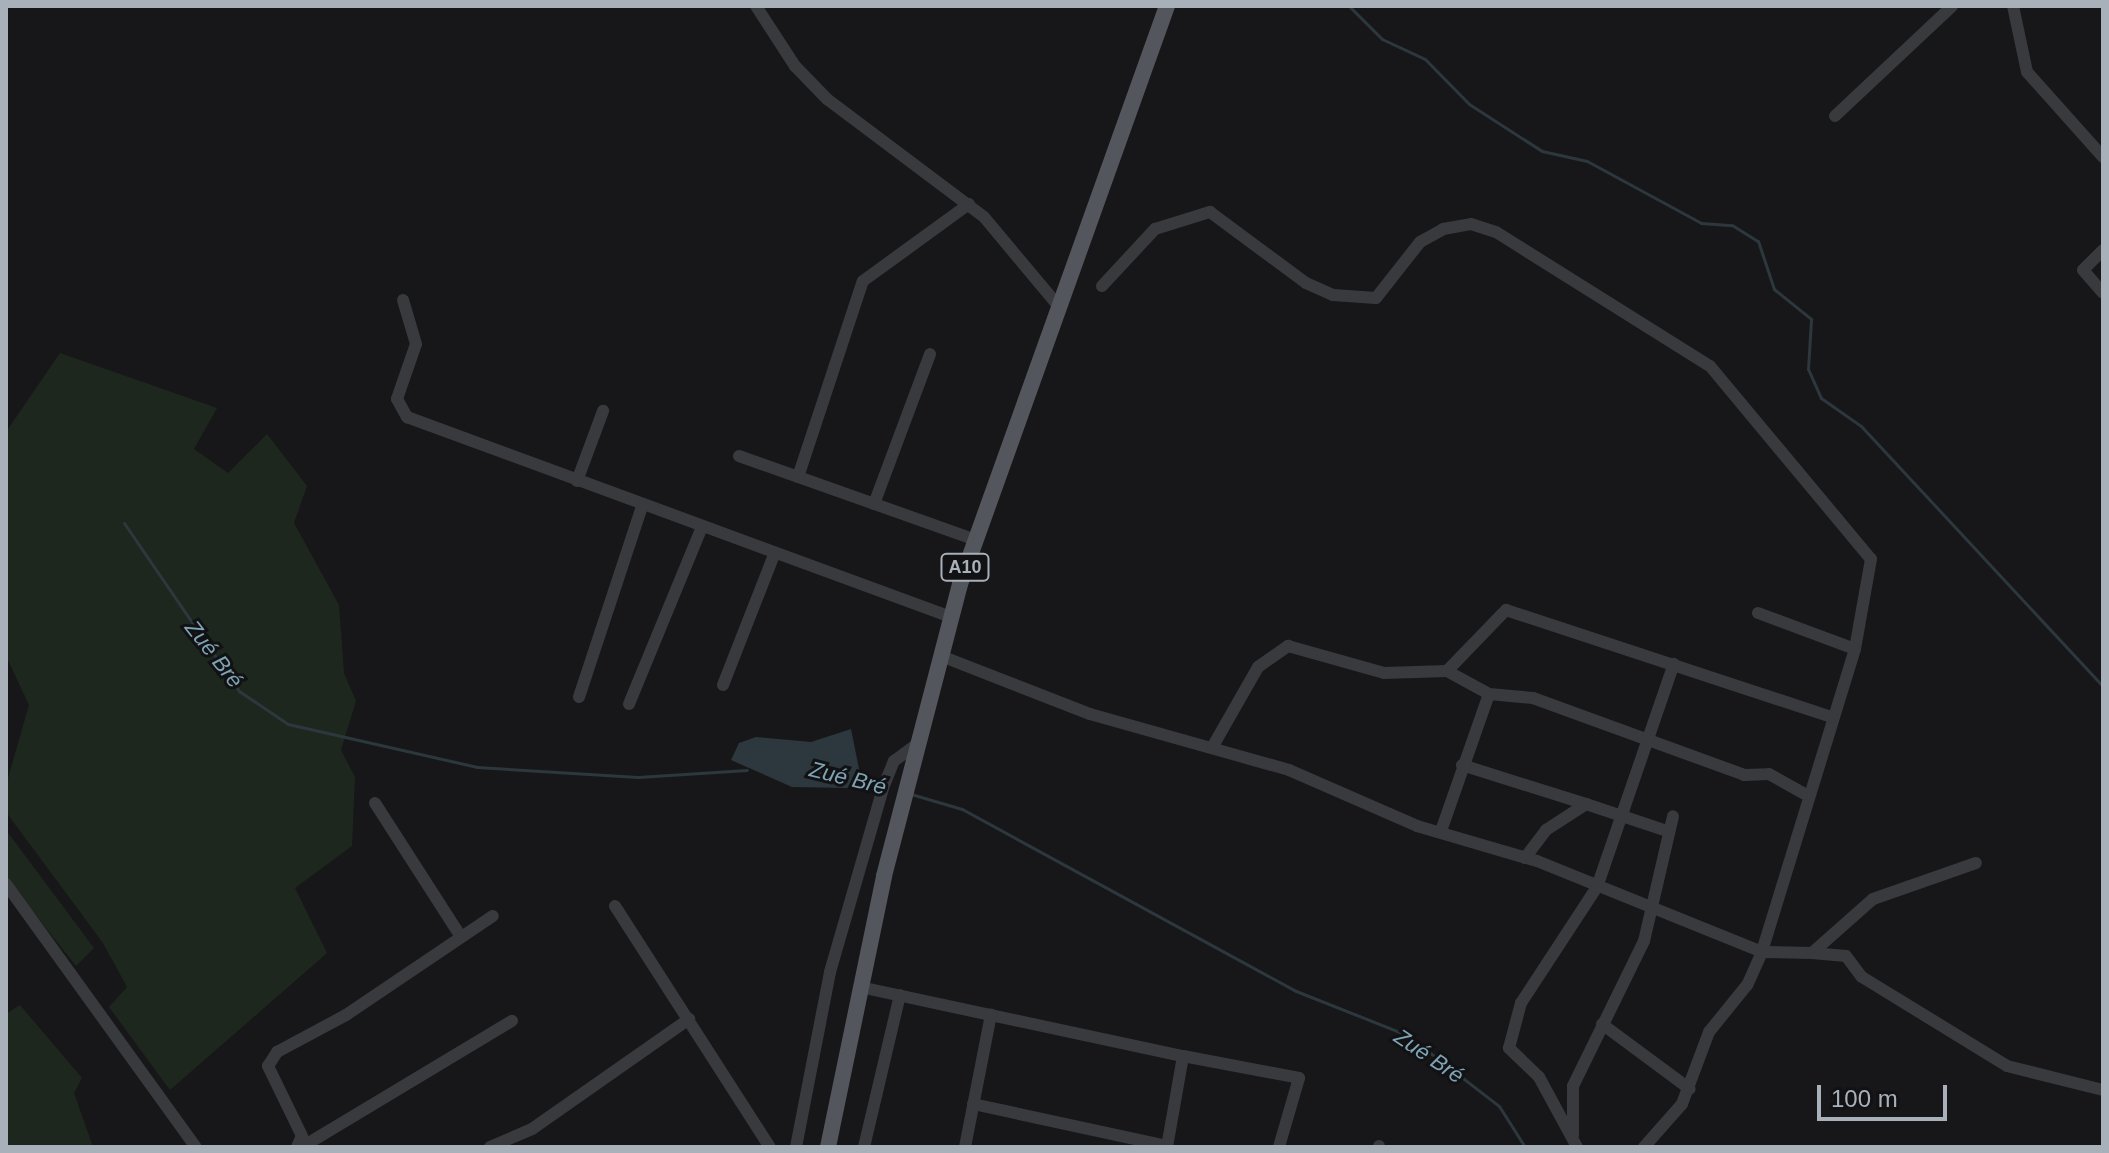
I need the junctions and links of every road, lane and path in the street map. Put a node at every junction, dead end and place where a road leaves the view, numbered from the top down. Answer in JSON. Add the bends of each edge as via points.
{"nodes":[{"id":1,"x":756,"y":6,"type":"edge"},
{"id":2,"x":1167,"y":6,"type":"edge"},
{"id":3,"x":1952,"y":6,"type":"edge"},
{"id":4,"x":2013,"y":6,"type":"edge"},
{"id":5,"x":1835,"y":116,"type":"dead end"},
{"id":6,"x":2103,"y":157,"type":"edge"},
{"id":7,"x":969,"y":204,"type":"junction"},
{"id":8,"x":2103,"y":250,"type":"edge"},
{"id":9,"x":1102,"y":286,"type":"dead end"},
{"id":10,"x":2103,"y":293,"type":"edge"},
{"id":11,"x":403,"y":300,"type":"dead end"},
{"id":12,"x":1055,"y":302,"type":"junction"},
{"id":13,"x":930,"y":354,"type":"dead end"},
{"id":14,"x":603,"y":411,"type":"dead end"},
{"id":15,"x":739,"y":456,"type":"dead end"},
{"id":16,"x":798,"y":477,"type":"junction"},
{"id":17,"x":577,"y":481,"type":"junction"},
{"id":18,"x":643,"y":504,"type":"junction"},
{"id":19,"x":874,"y":504,"type":"junction"},
{"id":20,"x":701,"y":529,"type":"junction"},
{"id":21,"x":973,"y":539,"type":"junction"},
{"id":22,"x":774,"y":555,"type":"junction"},
{"id":23,"x":1758,"y":613,"type":"dead end"},
{"id":24,"x":951,"y":617,"type":"junction"},
{"id":25,"x":1855,"y":649,"type":"junction"},
{"id":26,"x":941,"y":656,"type":"junction"},
{"id":27,"x":1674,"y":664,"type":"junction"},
{"id":28,"x":1447,"y":671,"type":"junction"},
{"id":29,"x":723,"y":685,"type":"dead end"},
{"id":30,"x":1489,"y":694,"type":"junction"},
{"id":31,"x":579,"y":697,"type":"dead end"},
{"id":32,"x":629,"y":704,"type":"dead end"},
{"id":33,"x":1832,"y":717,"type":"junction"},
{"id":34,"x":1651,"y":738,"type":"junction"},
{"id":35,"x":915,"y":746,"type":"junction"},
{"id":36,"x":1213,"y":746,"type":"junction"},
{"id":37,"x":1462,"y":765,"type":"junction"},
{"id":38,"x":1805,"y":794,"type":"junction"},
{"id":39,"x":375,"y":803,"type":"dead end"},
{"id":40,"x":1586,"y":804,"type":"junction"},
{"id":41,"x":1624,"y":816,"type":"junction"},
{"id":42,"x":1673,"y":816,"type":"dead end"},
{"id":43,"x":1441,"y":831,"type":"junction"},
{"id":44,"x":1667,"y":831,"type":"junction"},
{"id":45,"x":1525,"y":858,"type":"junction"},
{"id":46,"x":1976,"y":863,"type":"dead end"},
{"id":47,"x":6,"y":884,"type":"edge"},
{"id":48,"x":1597,"y":887,"type":"junction"},
{"id":49,"x":615,"y":906,"type":"dead end"},
{"id":50,"x":1653,"y":910,"type":"junction"},
{"id":51,"x":493,"y":916,"type":"dead end"},
{"id":52,"x":461,"y":937,"type":"junction"},
{"id":53,"x":1762,"y":952,"type":"junction"},
{"id":54,"x":1812,"y":953,"type":"junction"},
{"id":55,"x":860,"y":987,"type":"junction"},
{"id":56,"x":900,"y":995,"type":"junction"},
{"id":57,"x":991,"y":1015,"type":"junction"},
{"id":58,"x":689,"y":1019,"type":"junction"},
{"id":59,"x":512,"y":1021,"type":"dead end"},
{"id":60,"x":1602,"y":1024,"type":"junction"},
{"id":61,"x":1183,"y":1056,"type":"junction"},
{"id":62,"x":1690,"y":1089,"type":"junction"},
{"id":63,"x":2103,"y":1090,"type":"edge"},
{"id":64,"x":973,"y":1104,"type":"junction"},
{"id":65,"x":1575,"y":1143,"type":"edge"},
{"id":66,"x":494,"y":1146,"type":"edge"},
{"id":67,"x":1167,"y":1146,"type":"edge"},
{"id":68,"x":196,"y":1147,"type":"edge"},
{"id":69,"x":300,"y":1147,"type":"edge"},
{"id":70,"x":770,"y":1147,"type":"edge"},
{"id":71,"x":796,"y":1147,"type":"edge"},
{"id":72,"x":828,"y":1147,"type":"edge"},
{"id":73,"x":864,"y":1147,"type":"edge"},
{"id":74,"x":965,"y":1147,"type":"edge"},
{"id":75,"x":1279,"y":1147,"type":"edge"},
{"id":76,"x":1644,"y":1147,"type":"edge"}],
"edges":[{"from":1,"to":7,"type":"street","via":[[795,66],[827,99]]},
{"from":2,"to":12,"type":"main road","number":"A10"},
{"from":3,"to":5,"type":"street"},
{"from":4,"to":6,"type":"street","via":[[2027,72]]},
{"from":7,"to":12,"type":"street"},
{"from":7,"to":16,"type":"street","via":[[863,281]]},
{"from":8,"to":10,"type":"street","via":[[2083,270]]},
{"from":9,"to":25,"type":"street","via":[[1155,229],[1210,212],[1333,295],[1387,293],[1403,260],[1443,229],[1471,224],[1536,250],[1677,341],[1746,403],[1871,559]]},
{"from":11,"to":17,"type":"street","via":[[416,344],[399,408]]},
{"from":12,"to":21,"type":"main road","number":"A10"},
{"from":13,"to":19,"type":"street"},
{"from":14,"to":17,"type":"street"},
{"from":15,"to":16,"type":"street"},
{"from":16,"to":19,"type":"street"},
{"from":17,"to":18,"type":"street"},
{"from":18,"to":20,"type":"street"},
{"from":18,"to":31,"type":"street"},
{"from":19,"to":21,"type":"street"},
{"from":20,"to":22,"type":"street"},
{"from":20,"to":32,"type":"street"},
{"from":21,"to":24,"type":"main road","number":"A10"},
{"from":22,"to":24,"type":"street"},
{"from":22,"to":29,"type":"street"},
{"from":23,"to":25,"type":"street"},
{"from":24,"to":26,"type":"main road","number":"A10"},
{"from":25,"to":33,"type":"street"},
{"from":26,"to":35,"type":"main road","number":"A10"},
{"from":26,"to":36,"type":"street","via":[[1090,714]]},
{"from":27,"to":28,"type":"street","via":[[1506,610]]},
{"from":27,"to":33,"type":"street"},
{"from":27,"to":34,"type":"street"},
{"from":28,"to":30,"type":"street"},
{"from":28,"to":36,"type":"street","via":[[1384,673],[1288,646],[1258,667]]},
{"from":30,"to":34,"type":"street","via":[[1533,698]]},
{"from":30,"to":37,"type":"street"},
{"from":33,"to":38,"type":"street"},
{"from":34,"to":38,"type":"street","via":[[1744,775],[1769,774]]},
{"from":34,"to":41,"type":"street"},
{"from":35,"to":55,"type":"main road","number":"A10"},
{"from":35,"to":71,"type":"street","via":[[894,761],[883,788],[830,972]]},
{"from":36,"to":43,"type":"street"},
{"from":37,"to":40,"type":"street"},
{"from":37,"to":43,"type":"street"},
{"from":38,"to":53,"type":"street"},
{"from":39,"to":52,"type":"street"},
{"from":40,"to":41,"type":"street"},
{"from":40,"to":45,"type":"street","via":[[1546,830]]},
{"from":41,"to":44,"type":"street"},
{"from":41,"to":48,"type":"street"},
{"from":42,"to":44,"type":"street"},
{"from":43,"to":45,"type":"street"},
{"from":44,"to":50,"type":"street"},
{"from":45,"to":48,"type":"street"},
{"from":46,"to":54,"type":"street","via":[[1873,899]]},
{"from":47,"to":68,"type":"street"},
{"from":48,"to":50,"type":"street"},
{"from":48,"to":65,"type":"street","via":[[1521,1003],[1509,1048],[1539,1077]]},
{"from":49,"to":58,"type":"street"},
{"from":50,"to":53,"type":"street"},
{"from":50,"to":60,"type":"street"},
{"from":51,"to":52,"type":"street"},
{"from":52,"to":69,"type":"street","via":[[277,1052],[268,1066],[302,1136]]},
{"from":53,"to":54,"type":"street"},
{"from":53,"to":62,"type":"street","via":[[1747,985],[1709,1032]]},
{"from":54,"to":63,"type":"street","via":[[1846,956],[1862,977],[2007,1066]]},
{"from":55,"to":56,"type":"street"},
{"from":55,"to":72,"type":"main road","number":"A10"},
{"from":56,"to":57,"type":"street"},
{"from":56,"to":73,"type":"street"},
{"from":57,"to":61,"type":"street"},
{"from":57,"to":64,"type":"street"},
{"from":58,"to":66,"type":"street","via":[[532,1129]]},
{"from":58,"to":70,"type":"street"},
{"from":59,"to":69,"type":"street"},
{"from":60,"to":62,"type":"street"},
{"from":60,"to":65,"type":"street","via":[[1573,1086]]},
{"from":61,"to":67,"type":"street"},
{"from":61,"to":75,"type":"street","via":[[1299,1078]]},
{"from":62,"to":76,"type":"street"},
{"from":64,"to":67,"type":"street"},
{"from":64,"to":74,"type":"street"}]}
